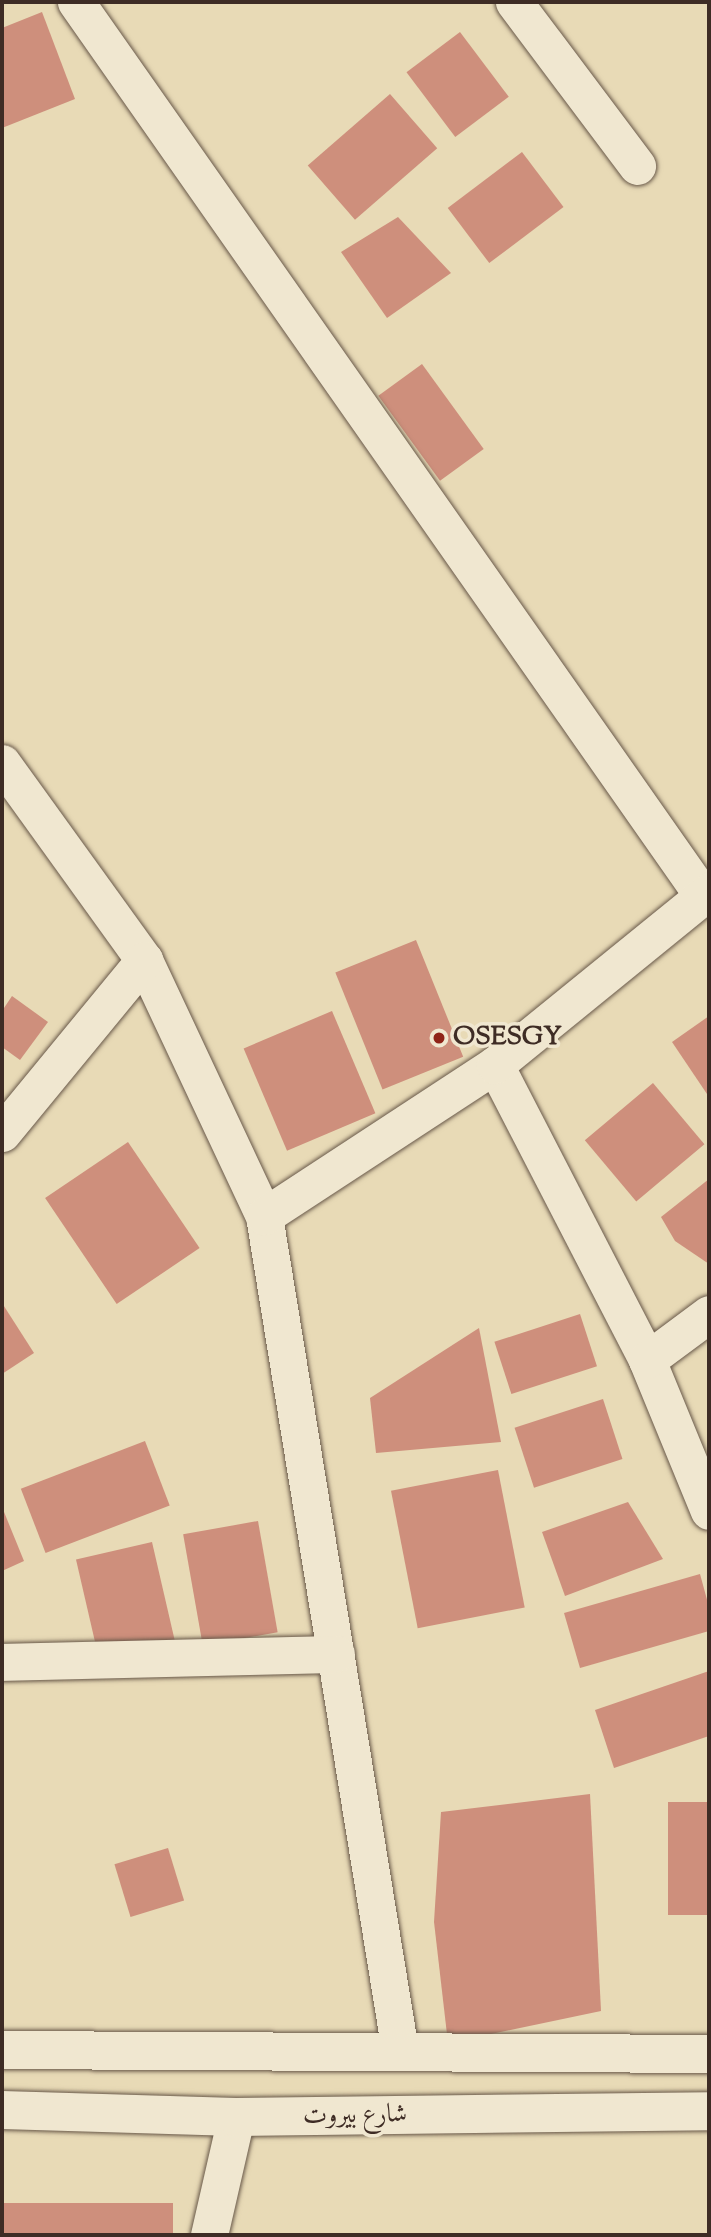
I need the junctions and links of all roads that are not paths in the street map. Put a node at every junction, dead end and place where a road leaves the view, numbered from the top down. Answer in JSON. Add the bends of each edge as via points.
{"nodes":[{"id":1,"x":76,"y":2,"type":"edge"},
{"id":2,"x":514,"y":2,"type":"edge"},
{"id":3,"x":637,"y":166,"type":"dead end"},
{"id":4,"x":2,"y":763,"type":"edge"},
{"id":5,"x":706,"y":893,"type":"edge"},
{"id":6,"x":144,"y":960,"type":"junction"},
{"id":7,"x":495,"y":1065,"type":"junction"},
{"id":8,"x":2,"y":1133,"type":"edge"},
{"id":9,"x":264,"y":1216,"type":"junction"},
{"id":10,"x":709,"y":1314,"type":"edge"},
{"id":11,"x":647,"y":1360,"type":"junction"},
{"id":12,"x":709,"y":1511,"type":"edge"},
{"id":13,"x":336,"y":1654,"type":"junction"},
{"id":14,"x":2,"y":1662,"type":"edge"},
{"id":15,"x":2,"y":2050,"type":"edge"},
{"id":16,"x":400,"y":2051,"type":"junction"},
{"id":17,"x":709,"y":2054,"type":"edge"},
{"id":18,"x":2,"y":2109,"type":"edge"},
{"id":19,"x":709,"y":2112,"type":"edge"},
{"id":20,"x":236,"y":2117,"type":"junction"},
{"id":21,"x":208,"y":2235,"type":"edge"}],
"edges":[{"from":1,"to":5,"type":"street"},
{"from":2,"to":3,"type":"street"},
{"from":4,"to":6,"type":"street"},
{"from":5,"to":7,"type":"street"},
{"from":6,"to":8,"type":"street"},
{"from":6,"to":9,"type":"street"},
{"from":7,"to":9,"type":"street"},
{"from":7,"to":11,"type":"street"},
{"from":9,"to":13,"type":"street"},
{"from":10,"to":11,"type":"street"},
{"from":11,"to":12,"type":"street"},
{"from":13,"to":14,"type":"street"},
{"from":13,"to":16,"type":"street"},
{"from":15,"to":16,"type":"main road"},
{"from":16,"to":17,"type":"main road"},
{"from":18,"to":20,"type":"main road","name":"شارع بيروت"},
{"from":19,"to":20,"type":"main road","name":"شارع بيروت"},
{"from":20,"to":21,"type":"street"}]}
